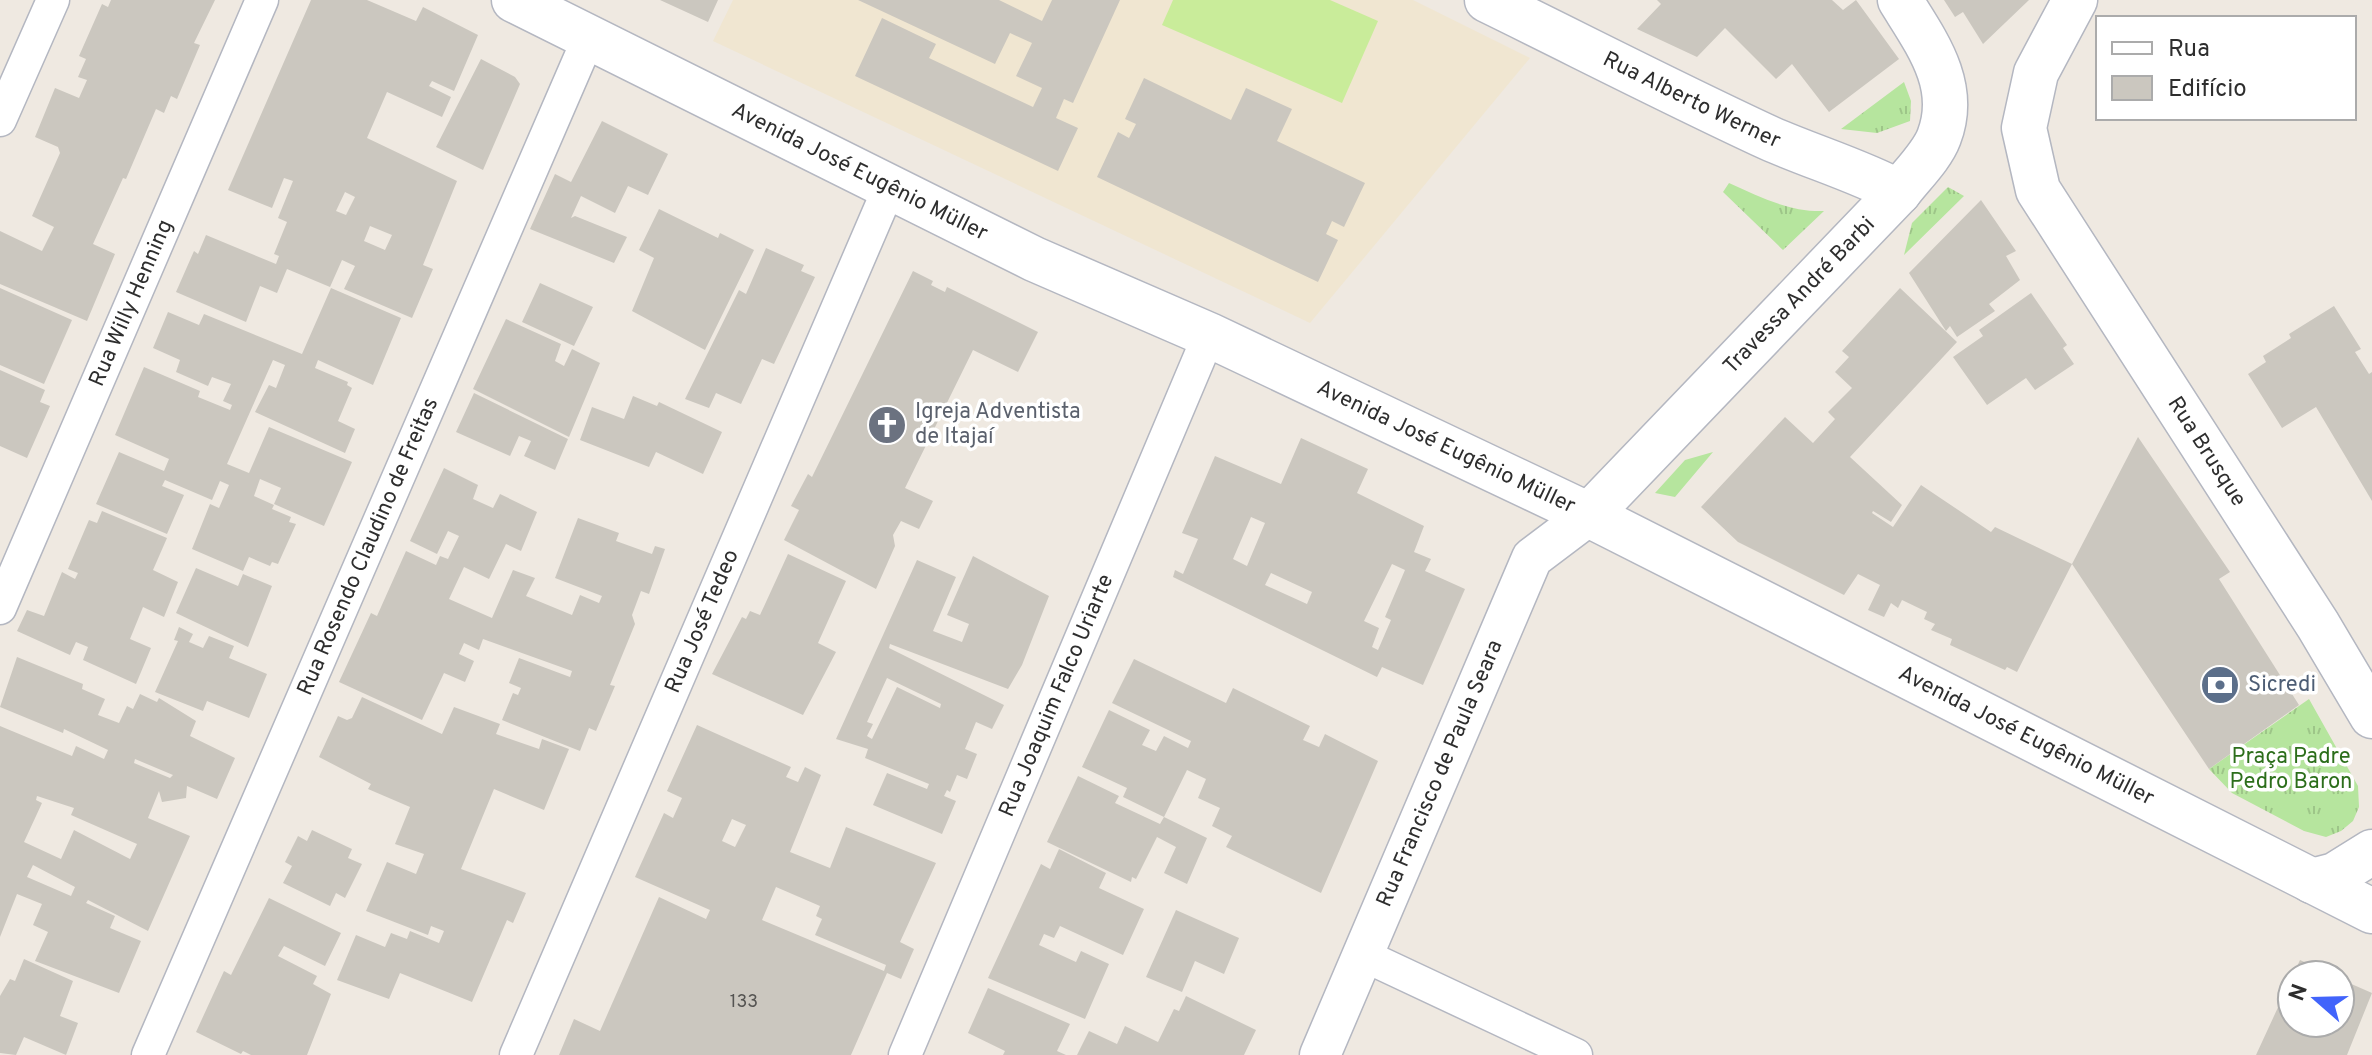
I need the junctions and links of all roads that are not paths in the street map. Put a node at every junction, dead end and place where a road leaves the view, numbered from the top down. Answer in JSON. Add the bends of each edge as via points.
{"nodes":[{"id":1,"x":53,"y":0,"type":"edge"},
{"id":2,"x":262,"y":0,"type":"edge"},
{"id":3,"x":514,"y":0,"type":"edge"},
{"id":4,"x":1487,"y":0,"type":"edge"},
{"id":5,"x":1900,"y":0,"type":"edge"},
{"id":6,"x":2075,"y":0,"type":"edge"},
{"id":7,"x":589,"y":37,"type":"junction"},
{"id":8,"x":0,"y":120,"type":"edge"},
{"id":9,"x":889,"y":188,"type":"junction"},
{"id":10,"x":1899,"y":192,"type":"junction"},
{"id":11,"x":1209,"y":335,"type":"junction"},
{"id":12,"x":1589,"y":515,"type":"junction"},
{"id":13,"x":0,"y":608,"type":"edge"},
{"id":14,"x":2372,"y":716,"type":"edge"},
{"id":15,"x":2372,"y":852,"type":"edge"},
{"id":16,"x":2312,"y":881,"type":"junction"},
{"id":17,"x":2372,"y":911,"type":"edge"},
{"id":18,"x":1363,"y":955,"type":"junction"},
{"id":19,"x":148,"y":1055,"type":"edge"},
{"id":20,"x":516,"y":1055,"type":"edge"},
{"id":21,"x":905,"y":1055,"type":"edge"},
{"id":22,"x":1320,"y":1055,"type":"edge"},
{"id":23,"x":1576,"y":1055,"type":"edge"}],
"edges":[{"from":1,"to":8,"type":"street"},
{"from":2,"to":13,"type":"street","name":"Rua Willy Henning"},
{"from":3,"to":7,"type":"main road","name":"Avenida José Eugênio Müller"},
{"from":4,"to":10,"type":"main road","name":"Rua Alberto Werner","via":[[1722,116]]},
{"from":5,"to":10,"type":"main road","name":"Travessa André Barbi","via":[[1931,49],[1947,91],[1939,138]]},
{"from":6,"to":14,"type":"main road","name":"Rua Brusque","via":[[2036,73],[2024,128],[2038,190]]},
{"from":7,"to":9,"type":"main road","name":"Avenida José Eugênio Müller"},
{"from":7,"to":19,"type":"street","name":"Rua Rosendo Claudino de Freitas"},
{"from":9,"to":11,"type":"main road","name":"Avenida José Eugênio Müller"},
{"from":9,"to":20,"type":"street","name":"Rua José Tedeo"},
{"from":10,"to":12,"type":"main road","name":"Travessa André Barbi"},
{"from":11,"to":12,"type":"main road","name":"Avenida José Eugênio Müller"},
{"from":11,"to":21,"type":"street","name":"Rua Joaquim Falco Uriarte"},
{"from":12,"to":16,"type":"main road","name":"Avenida José Eugênio Müller"},
{"from":12,"to":18,"type":"street","name":"Rua Francisco de Paula Seara","via":[[1532,558]]},
{"from":15,"to":16,"type":"main road","via":[[2335,875]]},
{"from":16,"to":17,"type":"main road","name":"Avenida José Eugênio Müller"},
{"from":18,"to":22,"type":"street","name":"Rua Francisco de Paula Seara"},
{"from":18,"to":23,"type":"street"}]}
